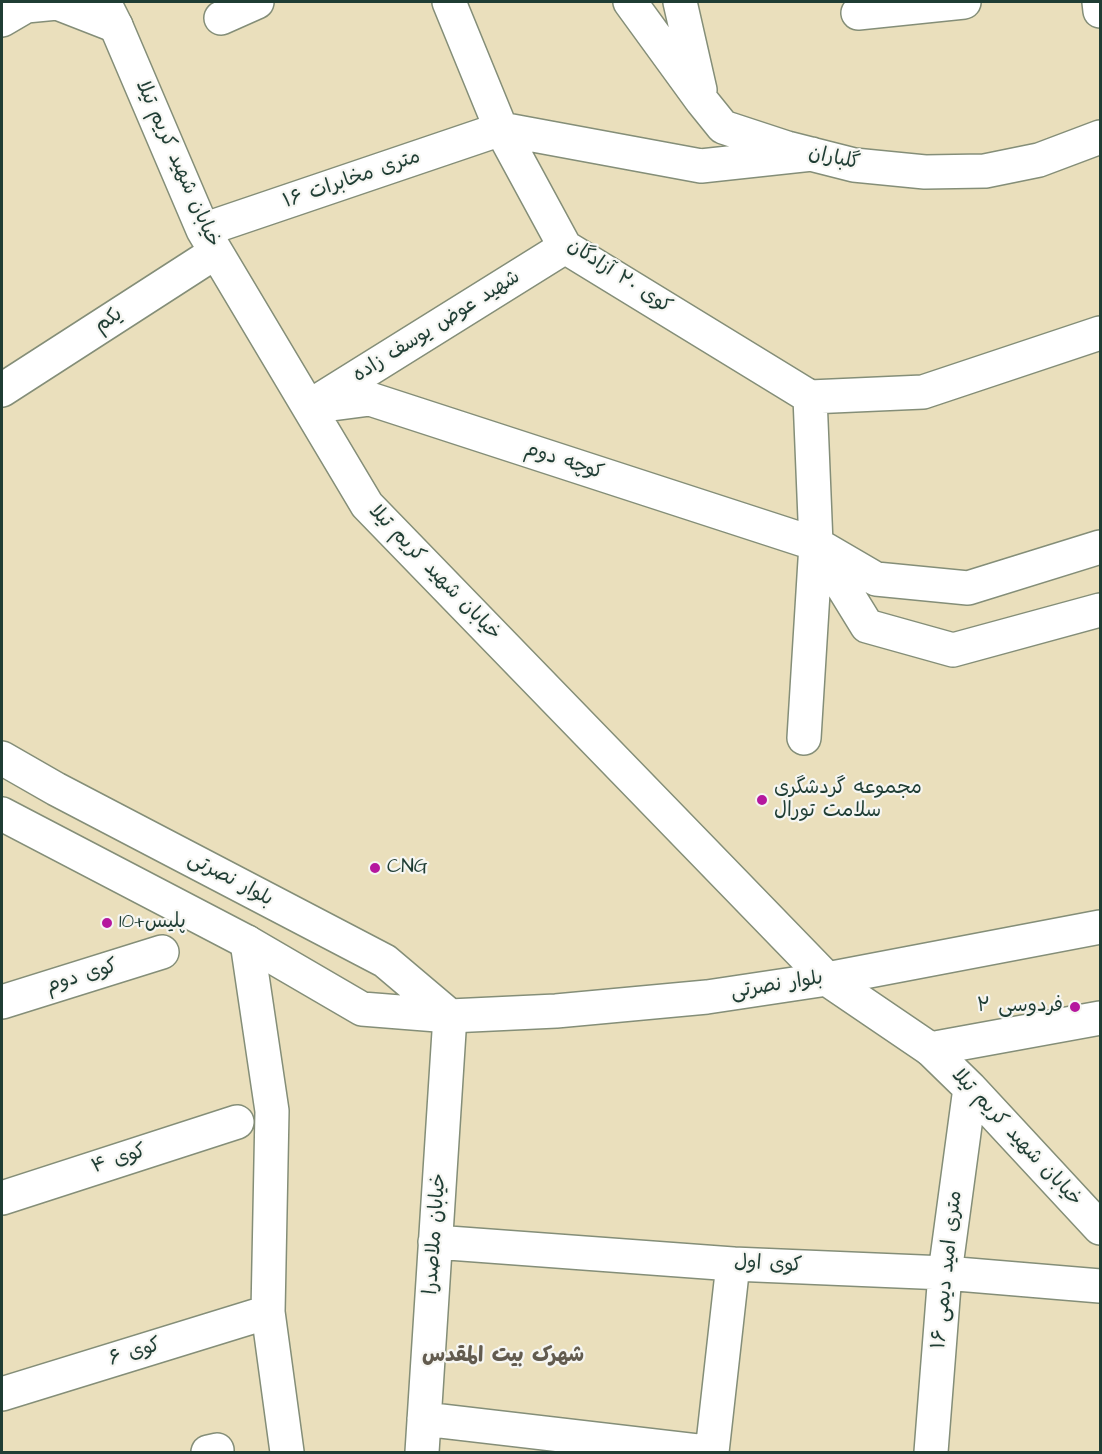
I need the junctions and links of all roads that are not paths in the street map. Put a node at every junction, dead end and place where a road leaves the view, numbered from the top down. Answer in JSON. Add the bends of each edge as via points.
{"nodes":[{"id":1,"x":256,"y":2,"type":"edge"},
{"id":2,"x":449,"y":2,"type":"edge"},
{"id":3,"x":630,"y":2,"type":"edge"},
{"id":4,"x":680,"y":2,"type":"edge"},
{"id":5,"x":964,"y":2,"type":"edge"},
{"id":6,"x":1099,"y":2,"type":"edge"},
{"id":7,"x":1101,"y":11,"type":"edge"},
{"id":8,"x":858,"y":13,"type":"dead end"},
{"id":9,"x":110,"y":14,"type":"edge"},
{"id":10,"x":221,"y":18,"type":"dead end"},
{"id":11,"x":2,"y":20,"type":"edge"},
{"id":12,"x":702,"y":101,"type":"junction"},
{"id":13,"x":501,"y":129,"type":"junction"},
{"id":14,"x":1101,"y":137,"type":"edge"},
{"id":15,"x":812,"y":154,"type":"junction"},
{"id":16,"x":210,"y":241,"type":"junction"},
{"id":17,"x":565,"y":247,"type":"junction"},
{"id":18,"x":1101,"y":333,"type":"edge"},
{"id":19,"x":2,"y":390,"type":"edge"},
{"id":20,"x":810,"y":397,"type":"junction"},
{"id":21,"x":309,"y":407,"type":"junction"},
{"id":22,"x":816,"y":544,"type":"junction"},
{"id":23,"x":1101,"y":547,"type":"edge"},
{"id":24,"x":1101,"y":610,"type":"edge"},
{"id":25,"x":804,"y":738,"type":"dead end"},
{"id":26,"x":2,"y":758,"type":"edge"},
{"id":27,"x":2,"y":814,"type":"edge"},
{"id":28,"x":1101,"y":927,"type":"edge"},
{"id":29,"x":248,"y":942,"type":"junction"},
{"id":30,"x":162,"y":952,"type":"dead end"},
{"id":31,"x":827,"y":979,"type":"junction"},
{"id":32,"x":2,"y":1002,"type":"edge"},
{"id":33,"x":450,"y":1016,"type":"junction"},
{"id":34,"x":1101,"y":1018,"type":"edge"},
{"id":35,"x":930,"y":1049,"type":"junction"},
{"id":36,"x":970,"y":1088,"type":"junction"},
{"id":37,"x":237,"y":1122,"type":"dead end"},
{"id":38,"x":2,"y":1198,"type":"edge"},
{"id":39,"x":1101,"y":1228,"type":"edge"},
{"id":40,"x":435,"y":1242,"type":"junction"},
{"id":41,"x":733,"y":1264,"type":"junction"},
{"id":42,"x":945,"y":1273,"type":"junction"},
{"id":43,"x":1101,"y":1286,"type":"edge"},
{"id":44,"x":268,"y":1312,"type":"junction"},
{"id":45,"x":2,"y":1394,"type":"edge"},
{"id":46,"x":424,"y":1419,"type":"junction"},
{"id":47,"x":287,"y":1452,"type":"edge"},
{"id":48,"x":422,"y":1452,"type":"edge"},
{"id":49,"x":706,"y":1452,"type":"edge"},
{"id":50,"x":712,"y":1452,"type":"edge"},
{"id":51,"x":931,"y":1452,"type":"edge"}],
"edges":[{"from":1,"to":10,"type":"street"},
{"from":2,"to":13,"type":"street","name":"کوی ۲۰ آزادگان"},
{"from":3,"to":12,"type":"street","name":"گلباران"},
{"from":4,"to":12,"type":"street"},
{"from":5,"to":8,"type":"street"},
{"from":6,"to":7,"type":"street"},
{"from":9,"to":11,"type":"street","via":[[57,3],[26,6]]},
{"from":9,"to":16,"type":"street","name":"خیابان شهید کریم تیلا"},
{"from":12,"to":15,"type":"street","name":"گلباران","via":[[723,127]]},
{"from":13,"to":15,"type":"street","via":[[701,166]]},
{"from":13,"to":16,"type":"street","name":"۱۶ متری مخابرات"},
{"from":13,"to":17,"type":"street","name":"کوی ۲۰ آزادگان"},
{"from":14,"to":15,"type":"street","name":"گلباران","via":[[1039,160],[985,171],[925,172],[854,165]]},
{"from":16,"to":19,"type":"street","name":"یکم"},
{"from":16,"to":21,"type":"street","name":"خیابان شهید کریم تیلا"},
{"from":17,"to":20,"type":"street","name":"کوی ۲۰ آزادگان"},
{"from":17,"to":21,"type":"street","name":"شهید عوض یوسف زاده"},
{"from":18,"to":20,"type":"street","via":[[923,392]]},
{"from":20,"to":22,"type":"street"},
{"from":21,"to":22,"type":"street","name":"کوچه دوم","via":[[370,399]]},
{"from":21,"to":31,"type":"street","name":"خیابان شهید کریم تیلا","via":[[367,505]]},
{"from":22,"to":23,"type":"street","name":"کوچه دوم","via":[[876,579],[968,588]]},
{"from":22,"to":24,"type":"street","via":[[867,626],[954,650]]},
{"from":22,"to":25,"type":"street"},
{"from":26,"to":33,"type":"street","name":"بلوار نصرتی","via":[[385,961]]},
{"from":27,"to":29,"type":"street","name":"بلوار نصرتی"},
{"from":28,"to":31,"type":"street","name":"بلوار نصرتی"},
{"from":29,"to":33,"type":"street","name":"بلوار نصرتی","via":[[362,1009]]},
{"from":29,"to":44,"type":"street","via":[[272,1111]]},
{"from":30,"to":32,"type":"street","name":"کوی دوم"},
{"from":31,"to":33,"type":"street","name":"بلوار نصرتی","via":[[627,1005]]},
{"from":31,"to":35,"type":"street","name":"خیابان شهید کریم تیلا"},
{"from":33,"to":40,"type":"street","name":"خیابان ملاصدرا"},
{"from":34,"to":35,"type":"street"},
{"from":35,"to":36,"type":"street","name":"خیابان شهید کریم تیلا"},
{"from":36,"to":39,"type":"street","name":"خیابان شهید کریم تیلا"},
{"from":36,"to":42,"type":"street","name":"۱۶ متری امید دیمی"},
{"from":37,"to":38,"type":"street","name":"کوی ۴"},
{"from":40,"to":41,"type":"street","name":"کوی اول"},
{"from":40,"to":46,"type":"street","name":"خیابان ملاصدرا"},
{"from":41,"to":42,"type":"street","name":"کوی اول"},
{"from":41,"to":50,"type":"street"},
{"from":42,"to":43,"type":"street","name":"کوی اول"},
{"from":42,"to":51,"type":"street","name":"۱۶ متری امید دیمی"},
{"from":44,"to":45,"type":"street","name":"کوی ۶"},
{"from":44,"to":47,"type":"street"},
{"from":46,"to":48,"type":"street","name":"خیابان ملاصدرا"},
{"from":46,"to":49,"type":"street"}]}
